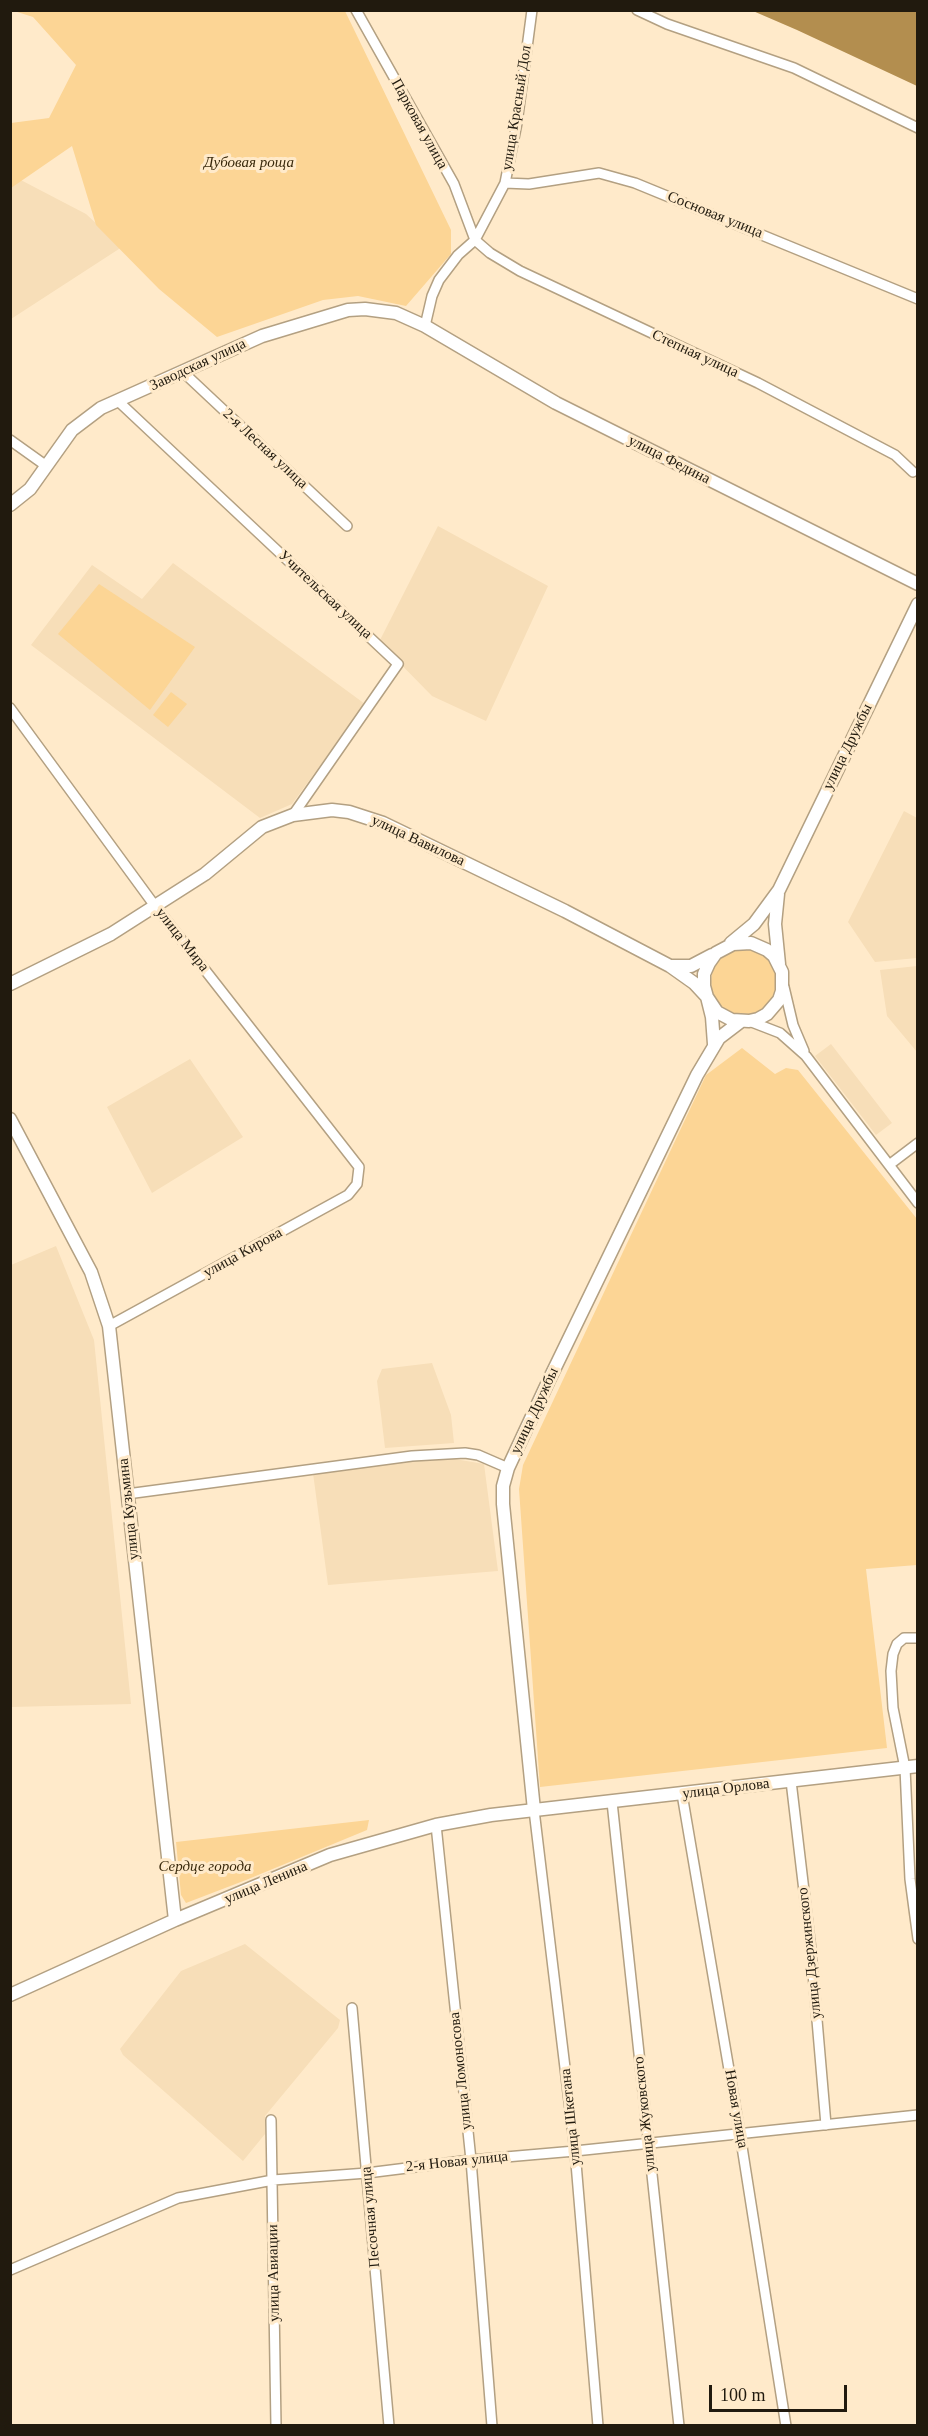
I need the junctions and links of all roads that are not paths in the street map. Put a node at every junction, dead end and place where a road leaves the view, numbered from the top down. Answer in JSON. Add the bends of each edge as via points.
{"nodes":[{"id":1,"x":356,"y":10,"type":"edge"},
{"id":2,"x":532,"y":10,"type":"edge"},
{"id":3,"x":637,"y":10,"type":"edge"},
{"id":4,"x":918,"y":128,"type":"edge"},
{"id":5,"x":505,"y":183,"type":"junction"},
{"id":6,"x":475,"y":240,"type":"junction"},
{"id":7,"x":918,"y":299,"type":"edge"},
{"id":8,"x":425,"y":326,"type":"junction"},
{"id":9,"x":183,"y":372,"type":"junction"},
{"id":10,"x":118,"y":401,"type":"junction"},
{"id":11,"x":10,"y":440,"type":"edge"},
{"id":12,"x":45,"y":465,"type":"junction"},
{"id":13,"x":912,"y":472,"type":"dead end"},
{"id":14,"x":10,"y":504,"type":"edge"},
{"id":15,"x":347,"y":526,"type":"dead end"},
{"id":16,"x":918,"y":584,"type":"edge"},
{"id":17,"x":918,"y":604,"type":"edge"},
{"id":18,"x":10,"y":708,"type":"edge"},
{"id":19,"x":293,"y":815,"type":"junction"},
{"id":20,"x":779,"y":890,"type":"junction"},
{"id":21,"x":155,"y":906,"type":"junction"},
{"id":22,"x":721,"y":950,"type":"junction"},
{"id":23,"x":779,"y":964,"type":"junction"},
{"id":24,"x":670,"y":966,"type":"junction"},
{"id":25,"x":783,"y":981,"type":"junction"},
{"id":26,"x":10,"y":984,"type":"edge"},
{"id":27,"x":707,"y":997,"type":"junction"},
{"id":28,"x":745,"y":1022,"type":"junction"},
{"id":29,"x":714,"y":1044,"type":"junction"},
{"id":30,"x":806,"y":1056,"type":"junction"},
{"id":31,"x":10,"y":1119,"type":"edge"},
{"id":32,"x":918,"y":1143,"type":"edge"},
{"id":33,"x":889,"y":1165,"type":"junction"},
{"id":34,"x":359,"y":1167,"type":"joint"},
{"id":35,"x":918,"y":1203,"type":"edge"},
{"id":36,"x":109,"y":1326,"type":"junction"},
{"id":37,"x":508,"y":1468,"type":"junction"},
{"id":38,"x":127,"y":1494,"type":"junction"},
{"id":39,"x":918,"y":1638,"type":"edge"},
{"id":40,"x":911,"y":1767,"type":"edge"},
{"id":41,"x":791,"y":1781,"type":"junction"},
{"id":42,"x":682,"y":1794,"type":"junction"},
{"id":43,"x":612,"y":1802,"type":"junction"},
{"id":44,"x":534,"y":1810,"type":"junction"},
{"id":45,"x":436,"y":1825,"type":"junction"},
{"id":46,"x":914,"y":1879,"type":"edge"},
{"id":47,"x":175,"y":1920,"type":"junction"},
{"id":48,"x":918,"y":1939,"type":"edge"},
{"id":49,"x":10,"y":1995,"type":"edge"},
{"id":50,"x":352,"y":2008,"type":"dead end"},
{"id":51,"x":918,"y":2115,"type":"edge"},
{"id":52,"x":271,"y":2120,"type":"dead end"},
{"id":53,"x":826,"y":2125,"type":"junction"},
{"id":54,"x":740,"y":2134,"type":"junction"},
{"id":55,"x":648,"y":2143,"type":"junction"},
{"id":56,"x":576,"y":2151,"type":"junction"},
{"id":57,"x":471,"y":2160,"type":"junction"},
{"id":58,"x":367,"y":2173,"type":"junction"},
{"id":59,"x":273,"y":2180,"type":"junction"},
{"id":60,"x":10,"y":2270,"type":"edge"},
{"id":61,"x":276,"y":2426,"type":"edge"},
{"id":62,"x":388,"y":2426,"type":"edge"},
{"id":63,"x":492,"y":2426,"type":"edge"},
{"id":64,"x":598,"y":2426,"type":"edge"},
{"id":65,"x":679,"y":2426,"type":"edge"},
{"id":66,"x":786,"y":2426,"type":"edge"}],
"edges":[{"from":1,"to":6,"type":"street","name":"Парковая улица","via":[[454,184]]},
{"from":2,"to":5,"type":"street","name":"улица Красный Дол"},
{"from":3,"to":4,"type":"street","via":[[794,68]]},
{"from":5,"to":6,"type":"street","name":"улица Красный Дол"},
{"from":5,"to":7,"type":"street","name":"Сосновая улица","via":[[529,184],[599,173],[626,180]]},
{"from":6,"to":8,"type":"street","name":"улица Красный Дол","via":[[439,280]]},
{"from":6,"to":13,"type":"street","name":"Степная улица","via":[[490,254],[520,271],[758,383],[895,455]]},
{"from":8,"to":9,"type":"street","name":"Заводская улица","via":[[396,313],[348,310],[262,336]]},
{"from":8,"to":16,"type":"street","name":"улица Федина","via":[[556,403]]},
{"from":9,"to":10,"type":"street","name":"Заводская улица"},
{"from":9,"to":15,"type":"street","name":"2-я Лесная улица"},
{"from":10,"to":12,"type":"street","name":"Заводская улица","via":[[81,422]]},
{"from":10,"to":19,"type":"street","name":"Учительская улица","via":[[398,664]]},
{"from":11,"to":12,"type":"street"},
{"from":12,"to":14,"type":"street","name":"Заводская улица","via":[[30,489]]},
{"from":17,"to":20,"type":"street","name":"улица Дружбы"},
{"from":18,"to":21,"type":"street","name":"улица Мира"},
{"from":19,"to":21,"type":"street","name":"улица Вавилова","via":[[262,827],[205,874]]},
{"from":19,"to":24,"type":"street","name":"улица Вавилова","via":[[332,810],[383,823]]},
{"from":20,"to":22,"type":"street","via":[[754,924]]},
{"from":20,"to":23,"type":"street","via":[[775,924]]},
{"from":21,"to":26,"type":"street","name":"улица Вавилова","via":[[111,934]]},
{"from":21,"to":34,"type":"street","name":"улица Мира"},
{"from":22,"to":23,"type":"street","via":[[733,944],[751,943],[767,950]]},
{"from":22,"to":24,"type":"street","via":[[691,966]]},
{"from":22,"to":27,"type":"street","via":[[704,974]]},
{"from":23,"to":25,"type":"street"},
{"from":24,"to":27,"type":"street","name":"улица Вавилова"},
{"from":25,"to":28,"type":"street","via":[[774,1008]]},
{"from":25,"to":30,"type":"street","via":[[793,1025]]},
{"from":27,"to":28,"type":"street","via":[[724,1017]]},
{"from":27,"to":29,"type":"street"},
{"from":28,"to":29,"type":"street"},
{"from":28,"to":30,"type":"street","via":[[780,1033]]},
{"from":29,"to":37,"type":"street","name":"улица Дружбы"},
{"from":30,"to":33,"type":"street"},
{"from":31,"to":36,"type":"street","name":"улица Кузьмина","via":[[90,1272]]},
{"from":32,"to":33,"type":"street"},
{"from":33,"to":35,"type":"street"},
{"from":34,"to":36,"type":"street","name":"улица Кирова","via":[[357,1184],[348,1195]]},
{"from":36,"to":38,"type":"street","name":"улица Кузьмина"},
{"from":37,"to":38,"type":"street","via":[[465,1453],[412,1456]]},
{"from":37,"to":44,"type":"street","name":"улица Дружбы","via":[[503,1504]]},
{"from":38,"to":47,"type":"street","name":"улица Кузьмина"},
{"from":39,"to":40,"type":"street","via":[[904,1638],[893,1654],[893,1708]]},
{"from":40,"to":41,"type":"street","name":"улица Орлова"},
{"from":40,"to":46,"type":"street"},
{"from":41,"to":42,"type":"street","name":"улица Орлова"},
{"from":41,"to":53,"type":"street","name":"улица Дзержинского"},
{"from":42,"to":43,"type":"street","name":"улица Орлова"},
{"from":42,"to":54,"type":"street","name":"Новая улица"},
{"from":43,"to":44,"type":"street","name":"улица Орлова"},
{"from":43,"to":55,"type":"street","name":"улица Жуковского"},
{"from":44,"to":45,"type":"street","name":"улица Ленина"},
{"from":44,"to":56,"type":"street","name":"улица Шкетана"},
{"from":45,"to":47,"type":"street","name":"улица Ленина","via":[[330,1856]]},
{"from":45,"to":57,"type":"street","name":"улица Ломоносова"},
{"from":46,"to":48,"type":"street"},
{"from":47,"to":49,"type":"street","name":"улица Ленина"},
{"from":50,"to":58,"type":"street","name":"Песочная улица"},
{"from":51,"to":53,"type":"street","name":"2-я Новая улица"},
{"from":52,"to":59,"type":"street","name":"улица Авиации"},
{"from":53,"to":54,"type":"street","name":"2-я Новая улица"},
{"from":54,"to":55,"type":"street","name":"2-я Новая улица"},
{"from":54,"to":66,"type":"street","name":"Новая улица"},
{"from":55,"to":56,"type":"street","name":"2-я Новая улица"},
{"from":55,"to":65,"type":"street","name":"улица Жуковского"},
{"from":56,"to":57,"type":"street","name":"2-я Новая улица"},
{"from":56,"to":64,"type":"street","name":"улица Шкетана"},
{"from":57,"to":58,"type":"street","name":"2-я Новая улица"},
{"from":57,"to":63,"type":"street","name":"улица Ломоносова"},
{"from":58,"to":59,"type":"street","name":"2-я Новая улица"},
{"from":58,"to":62,"type":"street","name":"Песочная улица"},
{"from":59,"to":60,"type":"street","name":"2-я Новая улица","via":[[178,2198]]},
{"from":59,"to":61,"type":"street","name":"улица Авиации"}]}
